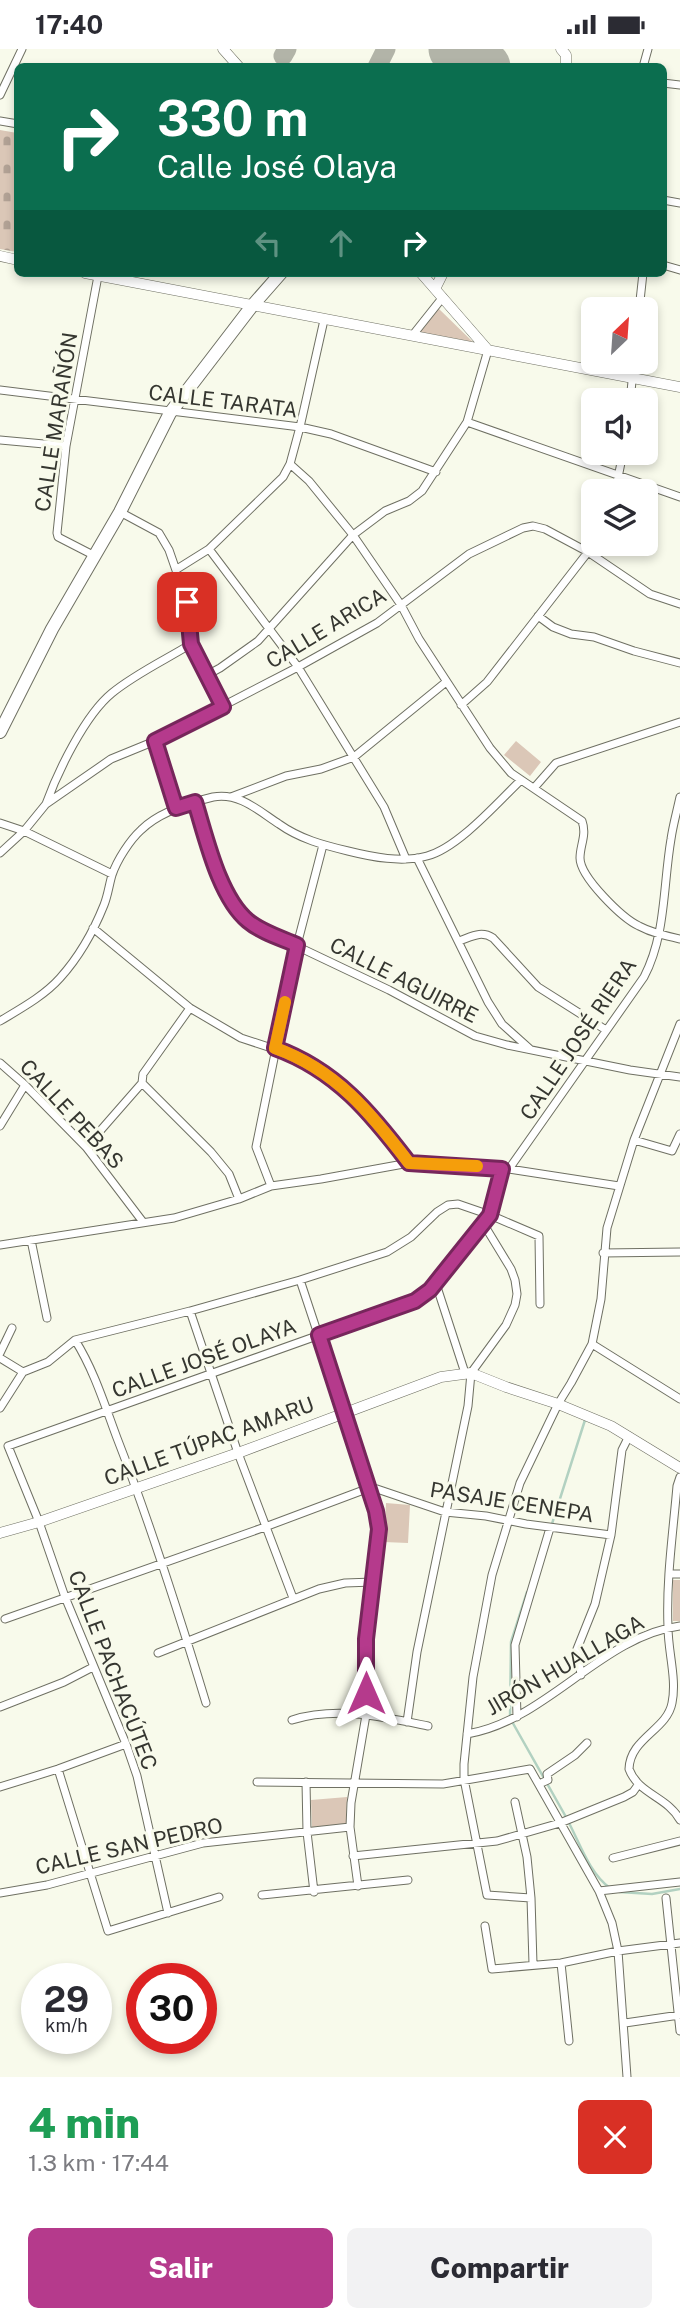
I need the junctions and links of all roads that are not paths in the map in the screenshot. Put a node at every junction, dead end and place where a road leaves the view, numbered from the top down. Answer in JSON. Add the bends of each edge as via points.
{"nodes":[{"id":1,"x":223,"y":49,"type":"edge"},
{"id":2,"x":235,"y":63,"type":"edge"},
{"id":3,"x":14,"y":66,"type":"edge"},
{"id":4,"x":0,"y":95,"type":"edge"},
{"id":5,"x":98,"y":277,"type":"edge"},
{"id":6,"x":113,"y":277,"type":"edge"},
{"id":7,"x":277,"y":277,"type":"edge"},
{"id":8,"x":425,"y":277,"type":"edge"},
{"id":9,"x":442,"y":277,"type":"edge"},
{"id":10,"x":643,"y":277,"type":"edge"},
{"id":11,"x":439,"y":293,"type":"junction"},
{"id":12,"x":640,"y":297,"type":"edge"},
{"id":13,"x":252,"y":306,"type":"junction"},
{"id":14,"x":324,"y":320,"type":"junction"},
{"id":15,"x":412,"y":336,"type":"junction"},
{"id":16,"x":488,"y":350,"type":"junction"},
{"id":17,"x":633,"y":376,"type":"junction"},
{"id":18,"x":680,"y":387,"type":"edge"},
{"id":19,"x":632,"y":388,"type":"edge"},
{"id":20,"x":0,"y":390,"type":"edge"},
{"id":21,"x":74,"y":400,"type":"junction"},
{"id":22,"x":170,"y":413,"type":"junction"},
{"id":23,"x":467,"y":422,"type":"junction"},
{"id":24,"x":300,"y":427,"type":"junction"},
{"id":25,"x":0,"y":440,"type":"edge"},
{"id":26,"x":66,"y":446,"type":"junction"},
{"id":27,"x":290,"y":464,"type":"junction"},
{"id":28,"x":621,"y":465,"type":"edge"},
{"id":29,"x":436,"y":472,"type":"junction"},
{"id":30,"x":619,"y":475,"type":"junction"},
{"id":31,"x":618,"y":479,"type":"edge"},
{"id":32,"x":680,"y":498,"type":"edge"},
{"id":33,"x":120,"y":512,"type":"junction"},
{"id":34,"x":353,"y":535,"type":"junction"},
{"id":35,"x":581,"y":548,"type":"edge"},
{"id":36,"x":209,"y":549,"type":"junction"},
{"id":37,"x":94,"y":556,"type":"junction"},
{"id":38,"x":585,"y":556,"type":"edge"},
{"id":39,"x":594,"y":556,"type":"edge"},
{"id":40,"x":177,"y":569,"type":"junction"},
{"id":41,"x":680,"y":604,"type":"edge"},
{"id":42,"x":401,"y":605,"type":"junction"},
{"id":43,"x":538,"y":616,"type":"junction"},
{"id":44,"x":270,"y":628,"type":"junction"},
{"id":45,"x":191,"y":644,"type":"junction"},
{"id":46,"x":680,"y":663,"type":"edge"},
{"id":47,"x":298,"y":667,"type":"junction"},
{"id":48,"x":207,"y":675,"type":"junction"},
{"id":49,"x":446,"y":683,"type":"junction"},
{"id":50,"x":461,"y":705,"type":"junction"},
{"id":51,"x":223,"y":707,"type":"junction"},
{"id":52,"x":680,"y":722,"type":"edge"},
{"id":53,"x":2,"y":724,"type":"edge"},
{"id":54,"x":155,"y":741,"type":"junction"},
{"id":55,"x":354,"y":757,"type":"junction"},
{"id":56,"x":521,"y":780,"type":"junction"},
{"id":57,"x":534,"y":787,"type":"junction"},
{"id":58,"x":231,"y":797,"type":"junction"},
{"id":59,"x":680,"y":797,"type":"edge"},
{"id":60,"x":195,"y":802,"type":"junction"},
{"id":61,"x":46,"y":804,"type":"junction"},
{"id":62,"x":176,"y":808,"type":"junction"},
{"id":63,"x":0,"y":823,"type":"edge"},
{"id":64,"x":24,"y":831,"type":"junction"},
{"id":65,"x":323,"y":845,"type":"junction"},
{"id":66,"x":0,"y":853,"type":"edge"},
{"id":67,"x":417,"y":858,"type":"junction"},
{"id":68,"x":406,"y":859,"type":"junction"},
{"id":69,"x":112,"y":874,"type":"junction"},
{"id":70,"x":93,"y":928,"type":"junction"},
{"id":71,"x":659,"y":935,"type":"junction"},
{"id":72,"x":680,"y":939,"type":"edge"},
{"id":73,"x":459,"y":941,"type":"junction"},
{"id":74,"x":297,"y":945,"type":"junction"},
{"id":75,"x":190,"y":1008,"type":"junction"},
{"id":76,"x":0,"y":1021,"type":"edge"},
{"id":77,"x":680,"y":1024,"type":"edge"},
{"id":78,"x":606,"y":1031,"type":"junction"},
{"id":79,"x":275,"y":1048,"type":"junction"},
{"id":80,"x":530,"y":1050,"type":"junction"},
{"id":81,"x":586,"y":1060,"type":"junction"},
{"id":82,"x":0,"y":1063,"type":"edge"},
{"id":83,"x":659,"y":1074,"type":"junction"},
{"id":84,"x":680,"y":1077,"type":"edge"},
{"id":85,"x":142,"y":1083,"type":"junction"},
{"id":86,"x":25,"y":1085,"type":"junction"},
{"id":87,"x":0,"y":1126,"type":"edge"},
{"id":88,"x":680,"y":1134,"type":"edge"},
{"id":89,"x":634,"y":1140,"type":"junction"},
{"id":90,"x":86,"y":1147,"type":"junction"},
{"id":91,"x":409,"y":1163,"type":"junction"},
{"id":92,"x":506,"y":1169,"type":"junction"},
{"id":93,"x":271,"y":1186,"type":"junction"},
{"id":94,"x":619,"y":1186,"type":"junction"},
{"id":95,"x":239,"y":1199,"type":"junction"},
{"id":96,"x":490,"y":1215,"type":"junction"},
{"id":97,"x":144,"y":1223,"type":"junction"},
{"id":98,"x":483,"y":1223,"type":"junction"},
{"id":99,"x":32,"y":1240,"type":"junction"},
{"id":100,"x":0,"y":1245,"type":"edge"},
{"id":101,"x":680,"y":1252,"type":"edge"},
{"id":102,"x":603,"y":1253,"type":"junction"},
{"id":103,"x":300,"y":1280,"type":"junction"},
{"id":104,"x":436,"y":1284,"type":"junction"},
{"id":105,"x":540,"y":1304,"type":"dead end"},
{"id":106,"x":190,"y":1311,"type":"junction"},
{"id":107,"x":47,"y":1318,"type":"dead end"},
{"id":108,"x":12,"y":1328,"type":"dead end"},
{"id":109,"x":319,"y":1335,"type":"junction"},
{"id":110,"x":75,"y":1340,"type":"junction"},
{"id":111,"x":592,"y":1344,"type":"junction"},
{"id":112,"x":0,"y":1353,"type":"edge"},
{"id":113,"x":0,"y":1358,"type":"edge"},
{"id":114,"x":23,"y":1372,"type":"junction"},
{"id":115,"x":468,"y":1373,"type":"junction"},
{"id":116,"x":212,"y":1375,"type":"junction"},
{"id":117,"x":680,"y":1399,"type":"edge"},
{"id":118,"x":558,"y":1404,"type":"junction"},
{"id":119,"x":0,"y":1408,"type":"edge"},
{"id":120,"x":107,"y":1411,"type":"junction"},
{"id":121,"x":343,"y":1413,"type":"junction"},
{"id":122,"x":629,"y":1436,"type":"junction"},
{"id":123,"x":8,"y":1446,"type":"joint"},
{"id":124,"x":237,"y":1453,"type":"junction"},
{"id":125,"x":680,"y":1468,"type":"edge"},
{"id":126,"x":680,"y":1477,"type":"edge"},
{"id":127,"x":137,"y":1488,"type":"junction"},
{"id":128,"x":369,"y":1488,"type":"junction"},
{"id":129,"x":445,"y":1512,"type":"junction"},
{"id":130,"x":509,"y":1520,"type":"junction"},
{"id":131,"x":39,"y":1522,"type":"junction"},
{"id":132,"x":265,"y":1527,"type":"junction"},
{"id":133,"x":550,"y":1528,"type":"junction"},
{"id":134,"x":0,"y":1533,"type":"edge"},
{"id":135,"x":611,"y":1535,"type":"junction"},
{"id":136,"x":163,"y":1563,"type":"junction"},
{"id":137,"x":669,"y":1574,"type":"junction"},
{"id":138,"x":680,"y":1574,"type":"edge"},
{"id":139,"x":373,"y":1582,"type":"junction"},
{"id":140,"x":65,"y":1597,"type":"junction"},
{"id":141,"x":293,"y":1598,"type":"junction"},
{"id":142,"x":5,"y":1619,"type":"dead end"},
{"id":143,"x":680,"y":1626,"type":"edge"},
{"id":144,"x":668,"y":1628,"type":"junction"},
{"id":145,"x":188,"y":1642,"type":"junction"},
{"id":146,"x":158,"y":1653,"type":"dead end"},
{"id":147,"x":93,"y":1667,"type":"junction"},
{"id":148,"x":581,"y":1675,"type":"junction"},
{"id":149,"x":206,"y":1703,"type":"dead end"},
{"id":150,"x":0,"y":1707,"type":"edge"},
{"id":151,"x":366,"y":1715,"type":"junction"},
{"id":152,"x":513,"y":1719,"type":"junction"},
{"id":153,"x":292,"y":1720,"type":"dead end"},
{"id":154,"x":408,"y":1722,"type":"junction"},
{"id":155,"x":428,"y":1726,"type":"dead end"},
{"id":156,"x":467,"y":1734,"type":"junction"},
{"id":157,"x":587,"y":1743,"type":"dead end"},
{"id":158,"x":126,"y":1744,"type":"junction"},
{"id":159,"x":58,"y":1769,"type":"junction"},
{"id":160,"x":464,"y":1779,"type":"junction"},
{"id":161,"x":257,"y":1782,"type":"dead end"},
{"id":162,"x":306,"y":1782,"type":"junction"},
{"id":163,"x":354,"y":1783,"type":"junction"},
{"id":164,"x":538,"y":1784,"type":"junction"},
{"id":165,"x":638,"y":1785,"type":"junction"},
{"id":166,"x":0,"y":1787,"type":"edge"},
{"id":167,"x":514,"y":1802,"type":"dead end"},
{"id":168,"x":680,"y":1820,"type":"edge"},
{"id":169,"x":560,"y":1823,"type":"junction"},
{"id":170,"x":350,"y":1827,"type":"junction"},
{"id":171,"x":307,"y":1832,"type":"junction"},
{"id":172,"x":521,"y":1834,"type":"junction"},
{"id":173,"x":680,"y":1841,"type":"edge"},
{"id":174,"x":477,"y":1845,"type":"junction"},
{"id":175,"x":353,"y":1856,"type":"junction"},
{"id":176,"x":155,"y":1857,"type":"junction"},
{"id":177,"x":614,"y":1858,"type":"dead end"},
{"id":178,"x":89,"y":1874,"type":"junction"},
{"id":179,"x":408,"y":1880,"type":"dead end"},
{"id":180,"x":680,"y":1882,"type":"edge"},
{"id":181,"x":358,"y":1886,"type":"junction"},
{"id":182,"x":599,"y":1891,"type":"junction"},
{"id":183,"x":314,"y":1892,"type":"junction"},
{"id":184,"x":0,"y":1893,"type":"edge"},
{"id":185,"x":262,"y":1895,"type":"dead end"},
{"id":186,"x":219,"y":1897,"type":"dead end"},
{"id":187,"x":531,"y":1898,"type":"junction"},
{"id":188,"x":667,"y":1898,"type":"dead end"},
{"id":189,"x":168,"y":1913,"type":"junction"},
{"id":190,"x":485,"y":1926,"type":"dead end"},
{"id":191,"x":676,"y":1943,"type":"edge"},
{"id":192,"x":618,"y":1951,"type":"junction"},
{"id":193,"x":561,"y":1963,"type":"junction"},
{"id":194,"x":534,"y":1964,"type":"junction"},
{"id":195,"x":679,"y":2015,"type":"edge"},
{"id":196,"x":625,"y":2023,"type":"junction"},
{"id":197,"x":680,"y":2031,"type":"edge"},
{"id":198,"x":569,"y":2041,"type":"dead end"},
{"id":199,"x":627,"y":2077,"type":"edge"}],
"edges":[{"from":1,"to":2,"type":"street"},
{"from":3,"to":4,"type":"street"},
{"from":5,"to":21,"type":"street","name":"CALLE MARAÑÓN"},
{"from":6,"to":13,"type":"street"},
{"from":7,"to":13,"type":"highway"},
{"from":8,"to":11,"type":"street"},
{"from":9,"to":11,"type":"street"},
{"from":10,"to":12,"type":"street"},
{"from":11,"to":15,"type":"street"},
{"from":11,"to":16,"type":"street"},
{"from":13,"to":14,"type":"street"},
{"from":13,"to":22,"type":"highway"},
{"from":14,"to":15,"type":"street"},
{"from":14,"to":24,"type":"street"},
{"from":15,"to":16,"type":"street"},
{"from":16,"to":17,"type":"street"},
{"from":16,"to":23,"type":"street"},
{"from":17,"to":18,"type":"street"},
{"from":17,"to":19,"type":"street"},
{"from":20,"to":21,"type":"street","name":"CALLE TARATA"},
{"from":21,"to":22,"type":"street","name":"CALLE TARATA"},
{"from":21,"to":26,"type":"street","name":"CALLE MARAÑÓN"},
{"from":22,"to":24,"type":"street","name":"CALLE TARATA"},
{"from":22,"to":33,"type":"highway"},
{"from":23,"to":29,"type":"street"},
{"from":23,"to":30,"type":"street"},
{"from":24,"to":27,"type":"street"},
{"from":24,"to":29,"type":"street","name":"CALLE TARATA"},
{"from":25,"to":26,"type":"street"},
{"from":26,"to":37,"type":"street","name":"CALLE MARAÑÓN","via":[[57,534]]},
{"from":27,"to":34,"type":"street"},
{"from":27,"to":36,"type":"street","via":[[273,488]]},
{"from":28,"to":30,"type":"street"},
{"from":29,"to":34,"type":"street","via":[[409,501],[385,511]]},
{"from":30,"to":31,"type":"street"},
{"from":30,"to":32,"type":"street"},
{"from":33,"to":37,"type":"highway"},
{"from":33,"to":40,"type":"street","via":[[159,533]]},
{"from":34,"to":42,"type":"street"},
{"from":34,"to":44,"type":"street"},
{"from":35,"to":42,"type":"street","name":"CALLE ARICA","via":[[545,529],[523,528],[469,554]]},
{"from":36,"to":40,"type":"street"},
{"from":36,"to":44,"type":"street"},
{"from":37,"to":53,"type":"highway"},
{"from":38,"to":43,"type":"street"},
{"from":39,"to":41,"type":"street","name":"CALLE ARICA","via":[[650,594]]},
{"from":40,"to":45,"type":"street","via":[[187,602]]},
{"from":42,"to":47,"type":"street","name":"CALLE ARICA"},
{"from":42,"to":49,"type":"street"},
{"from":43,"to":46,"type":"street","via":[[571,634]]},
{"from":43,"to":50,"type":"street","via":[[487,682]]},
{"from":44,"to":47,"type":"street"},
{"from":44,"to":48,"type":"street"},
{"from":45,"to":48,"type":"street"},
{"from":45,"to":61,"type":"street","via":[[113,692],[97,708]]},
{"from":47,"to":51,"type":"street","name":"CALLE ARICA"},
{"from":47,"to":55,"type":"street"},
{"from":48,"to":51,"type":"street"},
{"from":49,"to":50,"type":"street"},
{"from":49,"to":55,"type":"street"},
{"from":50,"to":56,"type":"street","via":[[490,748]]},
{"from":51,"to":54,"type":"street","name":"CALLE ARICA"},
{"from":52,"to":57,"type":"street","via":[[556,763]]},
{"from":54,"to":61,"type":"street","name":"CALLE ARICA","via":[[111,759]]},
{"from":54,"to":62,"type":"street"},
{"from":55,"to":58,"type":"street"},
{"from":55,"to":68,"type":"street","via":[[384,807]]},
{"from":56,"to":57,"type":"street"},
{"from":56,"to":67,"type":"street","via":[[457,839]]},
{"from":57,"to":71,"type":"street","via":[[582,821],[580,859],[588,879],[629,920]]},
{"from":58,"to":60,"type":"street"},
{"from":58,"to":65,"type":"street","via":[[301,838]]},
{"from":59,"to":71,"type":"street","name":"CALLE JOSÉ RIERA"},
{"from":60,"to":62,"type":"street"},
{"from":60,"to":74,"type":"street","name":"CALLE AGUIRRE","via":[[224,887],[238,910],[248,921]]},
{"from":61,"to":64,"type":"street","name":"CALLE ARICA"},
{"from":62,"to":69,"type":"street","via":[[140,830]]},
{"from":63,"to":64,"type":"street"},
{"from":64,"to":66,"type":"street","name":"CALLE ARICA"},
{"from":64,"to":69,"type":"street"},
{"from":65,"to":68,"type":"street"},
{"from":65,"to":74,"type":"street"},
{"from":67,"to":68,"type":"street"},
{"from":67,"to":73,"type":"street"},
{"from":69,"to":70,"type":"street"},
{"from":70,"to":75,"type":"street"},
{"from":70,"to":76,"type":"street","via":[[62,977]]},
{"from":71,"to":72,"type":"street"},
{"from":71,"to":78,"type":"street","name":"CALLE JOSÉ RIERA","via":[[652,963]]},
{"from":73,"to":78,"type":"street","via":[[480,933],[493,938],[538,987]]},
{"from":73,"to":80,"type":"street","via":[[502,1024]]},
{"from":74,"to":79,"type":"street"},
{"from":74,"to":80,"type":"street","name":"CALLE AGUIRRE","via":[[475,1036]]},
{"from":75,"to":79,"type":"street","via":[[241,1038]]},
{"from":75,"to":85,"type":"street"},
{"from":77,"to":83,"type":"street"},
{"from":78,"to":81,"type":"street","name":"CALLE JOSÉ RIERA"},
{"from":79,"to":91,"type":"street","via":[[302,1058],[339,1085]]},
{"from":79,"to":93,"type":"street","via":[[256,1147]]},
{"from":80,"to":81,"type":"street","name":"CALLE AGUIRRE"},
{"from":81,"to":83,"type":"street","name":"CALLE AGUIRRE"},
{"from":81,"to":92,"type":"street","name":"CALLE JOSÉ RIERA"},
{"from":82,"to":86,"type":"street","name":"CALLE PEBAS"},
{"from":83,"to":84,"type":"street","name":"CALLE AGUIRRE"},
{"from":83,"to":89,"type":"street"},
{"from":85,"to":90,"type":"street"},
{"from":85,"to":95,"type":"street","via":[[211,1152],[229,1174]]},
{"from":86,"to":87,"type":"street"},
{"from":86,"to":90,"type":"street","name":"CALLE PEBAS"},
{"from":88,"to":89,"type":"street","via":[[672,1151]]},
{"from":89,"to":94,"type":"street"},
{"from":90,"to":97,"type":"street","name":"CALLE PEBAS"},
{"from":91,"to":92,"type":"street"},
{"from":91,"to":93,"type":"street"},
{"from":92,"to":94,"type":"street"},
{"from":92,"to":96,"type":"street","name":"CALLE JOSÉ OLAYA"},
{"from":93,"to":95,"type":"street"},
{"from":94,"to":102,"type":"street"},
{"from":95,"to":97,"type":"street"},
{"from":96,"to":98,"type":"street","name":"CALLE JOSÉ OLAYA"},
{"from":96,"to":103,"type":"street","via":[[448,1205],[399,1246]]},
{"from":96,"to":105,"type":"street","via":[[539,1236]]},
{"from":97,"to":99,"type":"street"},
{"from":98,"to":104,"type":"street","name":"CALLE JOSÉ OLAYA"},
{"from":98,"to":115,"type":"street","via":[[510,1269],[517,1294],[506,1325]]},
{"from":99,"to":100,"type":"street"},
{"from":99,"to":107,"type":"street"},
{"from":101,"to":102,"type":"street"},
{"from":102,"to":111,"type":"street","via":[[600,1309]]},
{"from":103,"to":106,"type":"street"},
{"from":103,"to":109,"type":"street"},
{"from":104,"to":109,"type":"street","name":"CALLE JOSÉ OLAYA","via":[[415,1301]]},
{"from":104,"to":115,"type":"street"},
{"from":106,"to":110,"type":"street"},
{"from":106,"to":116,"type":"street"},
{"from":108,"to":112,"type":"street"},
{"from":109,"to":116,"type":"street","name":"CALLE JOSÉ OLAYA"},
{"from":109,"to":121,"type":"street"},
{"from":110,"to":114,"type":"street","via":[[48,1362]]},
{"from":110,"to":120,"type":"street"},
{"from":111,"to":117,"type":"street"},
{"from":111,"to":118,"type":"street"},
{"from":113,"to":114,"type":"street"},
{"from":114,"to":119,"type":"street"},
{"from":115,"to":118,"type":"street"},
{"from":115,"to":121,"type":"street","name":"CALLE TÚPAC AMARU","via":[[441,1377]]},
{"from":115,"to":129,"type":"street","via":[[468,1406]]},
{"from":116,"to":120,"type":"street","name":"CALLE JOSÉ OLAYA"},
{"from":116,"to":124,"type":"street"},
{"from":118,"to":122,"type":"street"},
{"from":118,"to":130,"type":"street","via":[[520,1483]]},
{"from":120,"to":123,"type":"street","name":"CALLE JOSÉ OLAYA"},
{"from":120,"to":127,"type":"street"},
{"from":121,"to":124,"type":"street","name":"CALLE TÚPAC AMARU"},
{"from":121,"to":128,"type":"street"},
{"from":122,"to":125,"type":"street"},
{"from":122,"to":135,"type":"street","via":[[618,1472]]},
{"from":123,"to":131,"type":"street","name":"CALLE PACHACÚTEC"},
{"from":124,"to":127,"type":"street","name":"CALLE TÚPAC AMARU"},
{"from":124,"to":132,"type":"street"},
{"from":126,"to":137,"type":"street"},
{"from":127,"to":131,"type":"street","name":"CALLE TÚPAC AMARU"},
{"from":127,"to":136,"type":"street"},
{"from":128,"to":129,"type":"street","name":"PASAJE CENEPA"},
{"from":128,"to":132,"type":"street"},
{"from":128,"to":139,"type":"street","via":[[379,1529]]},
{"from":129,"to":130,"type":"street","name":"PASAJE CENEPA"},
{"from":129,"to":154,"type":"street","via":[[416,1652]]},
{"from":130,"to":133,"type":"street","name":"PASAJE CENEPA"},
{"from":130,"to":156,"type":"street","via":[[492,1575]]},
{"from":131,"to":134,"type":"street","name":"CALLE TÚPAC AMARU"},
{"from":131,"to":140,"type":"street","name":"CALLE PACHACÚTEC"},
{"from":132,"to":136,"type":"street"},
{"from":132,"to":141,"type":"street"},
{"from":133,"to":135,"type":"street","name":"PASAJE CENEPA"},
{"from":133,"to":152,"type":"street","via":[[516,1645]]},
{"from":135,"to":148,"type":"street","via":[[595,1604],[577,1649]]},
{"from":136,"to":140,"type":"street"},
{"from":136,"to":145,"type":"street"},
{"from":137,"to":138,"type":"street"},
{"from":137,"to":144,"type":"street"},
{"from":139,"to":141,"type":"street","via":[[345,1583]]},
{"from":139,"to":151,"type":"street","via":[[366,1639]]},
{"from":140,"to":142,"type":"street"},
{"from":140,"to":147,"type":"street","name":"CALLE PACHACÚTEC"},
{"from":141,"to":145,"type":"street"},
{"from":143,"to":144,"type":"street","name":"JIRÓN HUALLAGA"},
{"from":144,"to":148,"type":"street","name":"JIRÓN HUALLAGA","via":[[638,1640]]},
{"from":144,"to":165,"type":"street","via":[[671,1707],[629,1760]]},
{"from":145,"to":146,"type":"street"},
{"from":145,"to":149,"type":"street"},
{"from":147,"to":150,"type":"street"},
{"from":147,"to":158,"type":"street","name":"CALLE PACHACÚTEC"},
{"from":148,"to":152,"type":"street","name":"JIRÓN HUALLAGA"},
{"from":151,"to":153,"type":"street","via":[[311,1714]]},
{"from":151,"to":154,"type":"street"},
{"from":151,"to":163,"type":"street"},
{"from":152,"to":156,"type":"street","name":"JIRÓN HUALLAGA"},
{"from":154,"to":155,"type":"street"},
{"from":156,"to":160,"type":"street"},
{"from":157,"to":164,"type":"street"},
{"from":158,"to":159,"type":"street"},
{"from":158,"to":176,"type":"street","name":"CALLE PACHACÚTEC"},
{"from":159,"to":166,"type":"street"},
{"from":159,"to":178,"type":"street"},
{"from":160,"to":163,"type":"street","via":[[443,1784]]},
{"from":160,"to":164,"type":"street","via":[[530,1769]]},
{"from":160,"to":174,"type":"street"},
{"from":161,"to":162,"type":"street"},
{"from":162,"to":163,"type":"street"},
{"from":162,"to":171,"type":"street"},
{"from":163,"to":170,"type":"street"},
{"from":164,"to":169,"type":"street"},
{"from":165,"to":168,"type":"street","via":[[673,1809]]},
{"from":165,"to":169,"type":"street","via":[[624,1797]]},
{"from":167,"to":172,"type":"street"},
{"from":169,"to":172,"type":"street"},
{"from":169,"to":182,"type":"street"},
{"from":170,"to":171,"type":"street","name":"CALLE SAN PEDRO"},
{"from":170,"to":175,"type":"street"},
{"from":171,"to":176,"type":"street","name":"CALLE SAN PEDRO","via":[[203,1843]]},
{"from":171,"to":183,"type":"street"},
{"from":172,"to":174,"type":"street"},
{"from":172,"to":187,"type":"street"},
{"from":173,"to":177,"type":"street"},
{"from":174,"to":175,"type":"street"},
{"from":174,"to":187,"type":"street","via":[[487,1895]]},
{"from":175,"to":181,"type":"street"},
{"from":176,"to":178,"type":"street","name":"CALLE SAN PEDRO"},
{"from":176,"to":189,"type":"street","name":"CALLE PACHACÚTEC"},
{"from":178,"to":184,"type":"street","name":"CALLE SAN PEDRO"},
{"from":178,"to":189,"type":"street","via":[[108,1931]]},
{"from":179,"to":181,"type":"street"},
{"from":180,"to":182,"type":"street"},
{"from":181,"to":183,"type":"street"},
{"from":182,"to":192,"type":"street"},
{"from":183,"to":185,"type":"street"},
{"from":186,"to":189,"type":"street"},
{"from":187,"to":194,"type":"street"},
{"from":188,"to":191,"type":"street"},
{"from":190,"to":194,"type":"street","via":[[492,1969]]},
{"from":191,"to":192,"type":"street"},
{"from":191,"to":195,"type":"street"},
{"from":192,"to":193,"type":"street"},
{"from":192,"to":196,"type":"street"},
{"from":193,"to":194,"type":"street"},
{"from":193,"to":198,"type":"street"},
{"from":195,"to":196,"type":"street"},
{"from":195,"to":197,"type":"street"},
{"from":196,"to":199,"type":"street"}]}
